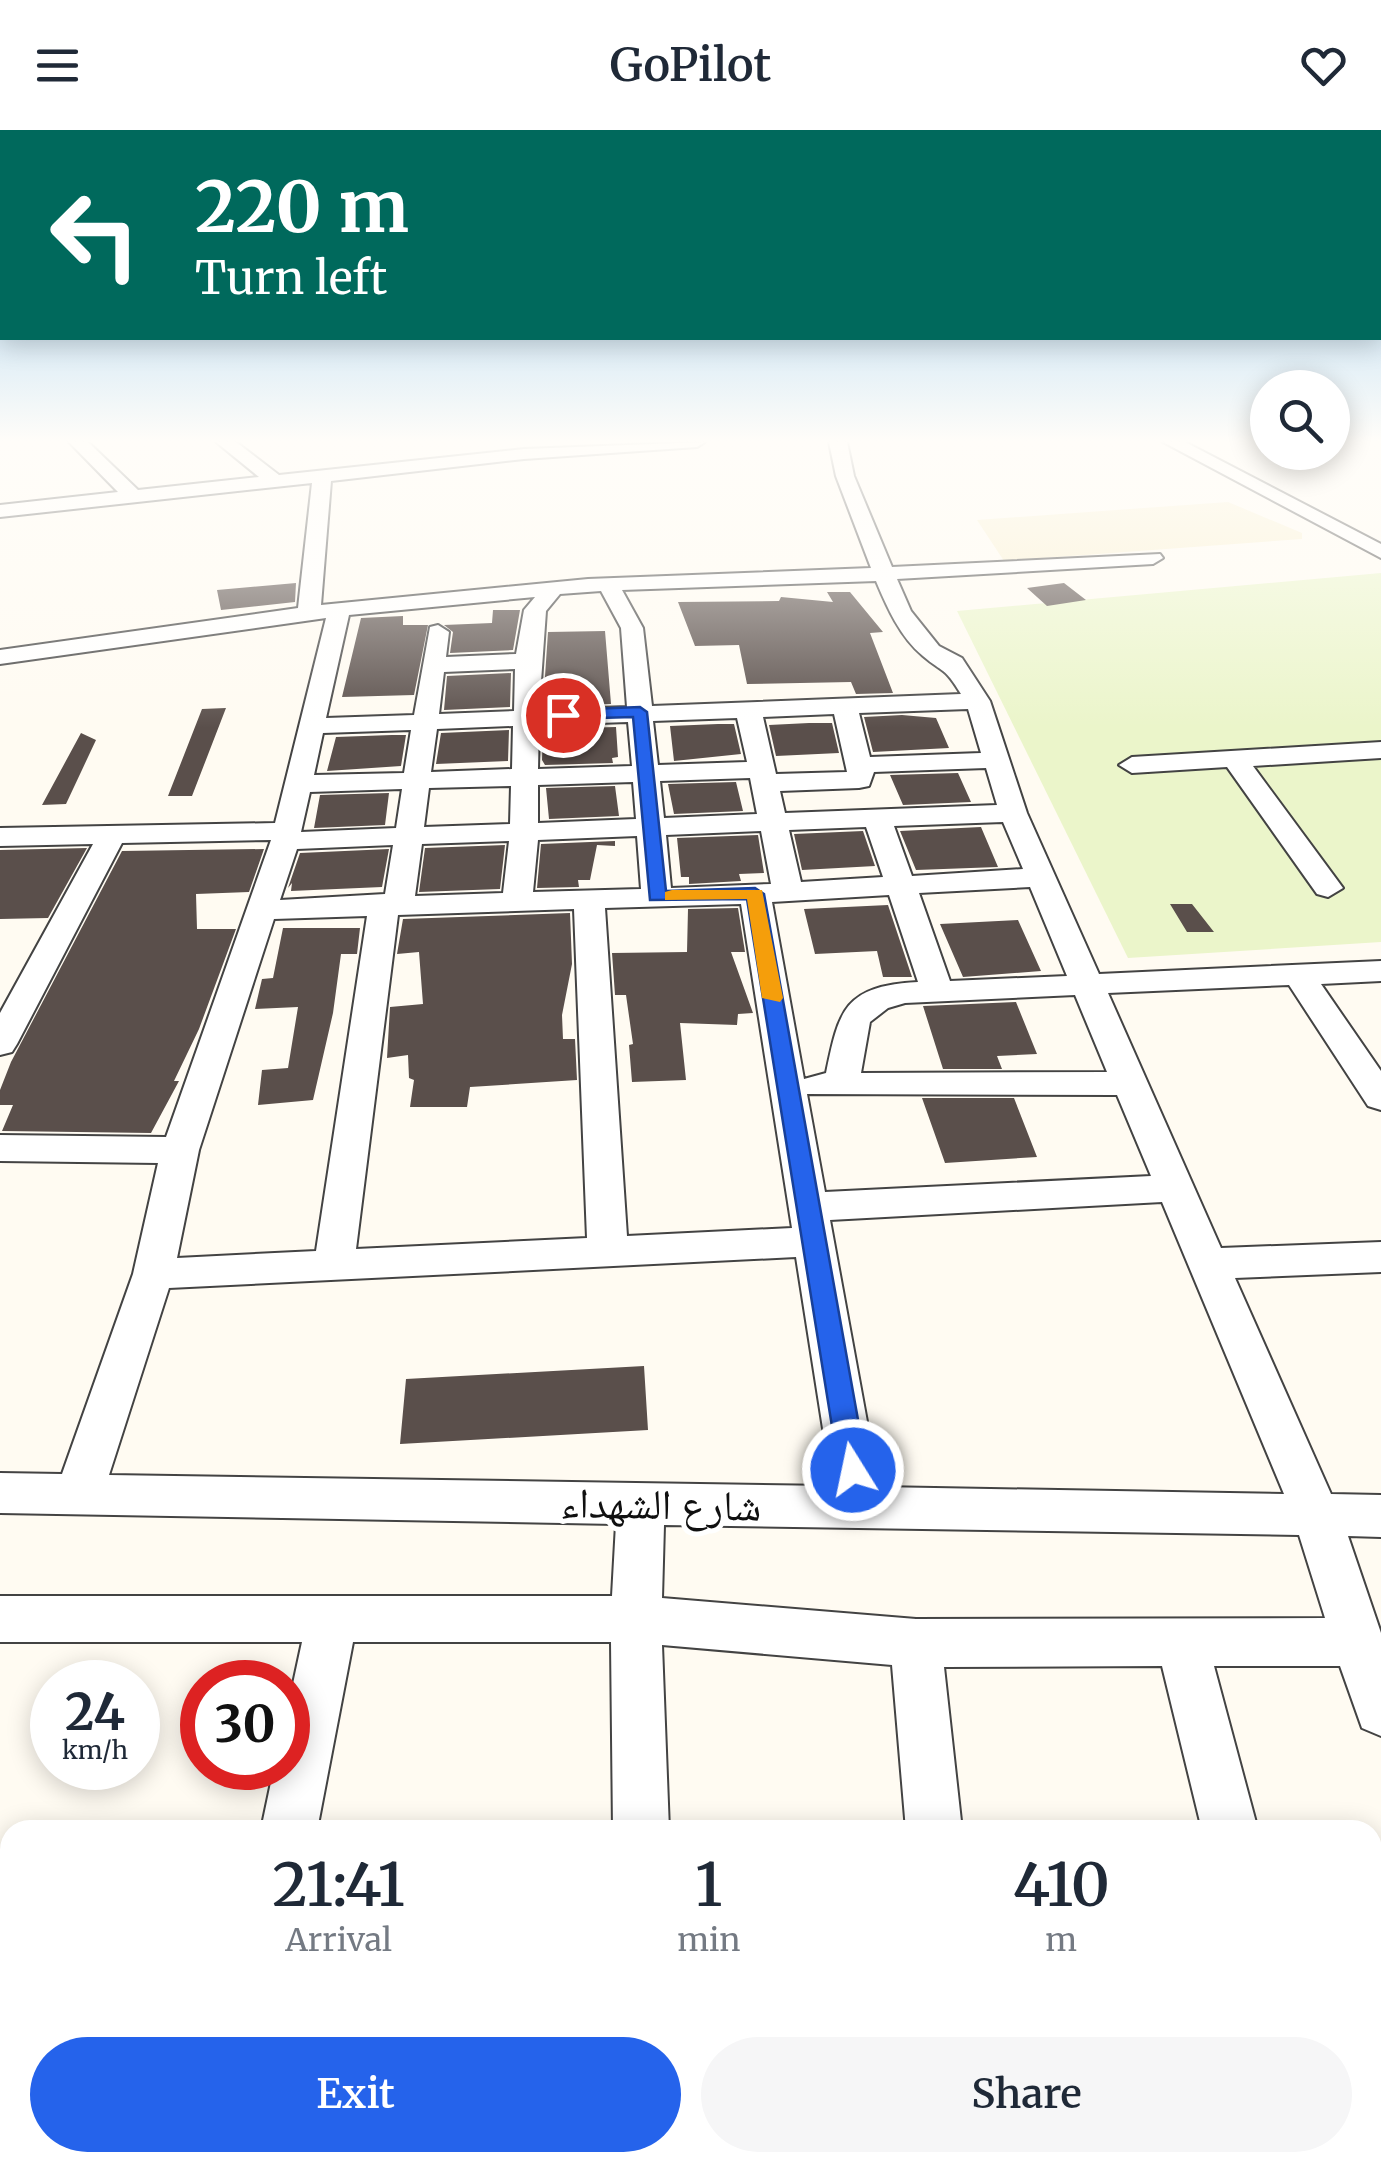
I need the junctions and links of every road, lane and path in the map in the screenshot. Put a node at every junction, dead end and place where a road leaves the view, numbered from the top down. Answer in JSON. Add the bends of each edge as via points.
{"nodes":[{"id":1,"x":323,"y":537,"type":"edge"},
{"id":2,"x":870,"y":537,"type":"edge"},
{"id":3,"x":1353,"y":537,"type":"edge"},
{"id":4,"x":1381,"y":552,"type":"edge"},
{"id":5,"x":1153,"y":558,"type":"dead end"},
{"id":6,"x":884,"y":574,"type":"junction"},
{"id":7,"x":608,"y":584,"type":"junction"},
{"id":8,"x":553,"y":590,"type":"junction"},
{"id":9,"x":324,"y":611,"type":"junction"},
{"id":10,"x":438,"y":632,"type":"dead end"},
{"id":11,"x":0,"y":657,"type":"edge"},
{"id":12,"x":527,"y":662,"type":"junction"},
{"id":13,"x":436,"y":665,"type":"junction"},
{"id":14,"x":978,"y":701,"type":"junction"},
{"id":15,"x":844,"y":705,"type":"junction"},
{"id":16,"x":748,"y":708,"type":"junction"},
{"id":17,"x":640,"y":712,"type":"junction"},
{"id":18,"x":524,"y":716,"type":"junction"},
{"id":19,"x":428,"y":720,"type":"junction"},
{"id":20,"x":311,"y":726,"type":"junction"},
{"id":21,"x":1381,"y":750,"type":"edge"},
{"id":22,"x":1235,"y":759,"type":"junction"},
{"id":23,"x":996,"y":760,"type":"junction"},
{"id":24,"x":859,"y":765,"type":"junction"},
{"id":25,"x":1132,"y":765,"type":"dead end"},
{"id":26,"x":645,"y":773,"type":"junction"},
{"id":27,"x":761,"y":777,"type":"junction"},
{"id":28,"x":526,"y":778,"type":"junction"},
{"id":29,"x":416,"y":782,"type":"junction"},
{"id":30,"x":300,"y":784,"type":"junction"},
{"id":31,"x":1012,"y":813,"type":"junction"},
{"id":32,"x":877,"y":818,"type":"junction"},
{"id":33,"x":770,"y":822,"type":"junction"},
{"id":34,"x":649,"y":827,"type":"junction"},
{"id":35,"x":524,"y":832,"type":"junction"},
{"id":36,"x":112,"y":836,"type":"junction"},
{"id":37,"x":286,"y":836,"type":"junction"},
{"id":38,"x":406,"y":836,"type":"junction"},
{"id":39,"x":0,"y":837,"type":"edge"},
{"id":40,"x":1040,"y":878,"type":"junction"},
{"id":41,"x":901,"y":886,"type":"junction"},
{"id":42,"x":1328,"y":888,"type":"dead end"},
{"id":43,"x":772,"y":893,"type":"junction"},
{"id":44,"x":657,"y":896,"type":"junction"},
{"id":45,"x":589,"y":898,"type":"junction"},
{"id":46,"x":517,"y":900,"type":"junction"},
{"id":47,"x":391,"y":903,"type":"junction"},
{"id":48,"x":258,"y":910,"type":"junction"},
{"id":49,"x":1381,"y":971,"type":"edge"},
{"id":50,"x":1299,"y":975,"type":"junction"},
{"id":51,"x":1088,"y":986,"type":"junction"},
{"id":52,"x":938,"y":992,"type":"junction"},
{"id":53,"x":0,"y":1044,"type":"edge"},
{"id":54,"x":1130,"y":1083,"type":"junction"},
{"id":55,"x":787,"y":1085,"type":"junction"},
{"id":56,"x":840,"y":1085,"type":"junction"},
{"id":57,"x":1381,"y":1098,"type":"edge"},
{"id":58,"x":0,"y":1148,"type":"edge"},
{"id":59,"x":180,"y":1150,"type":"junction"},
{"id":60,"x":1175,"y":1188,"type":"junction"},
{"id":61,"x":811,"y":1224,"type":"junction"},
{"id":62,"x":608,"y":1251,"type":"junction"},
{"id":63,"x":1381,"y":1257,"type":"edge"},
{"id":64,"x":1208,"y":1264,"type":"junction"},
{"id":65,"x":334,"y":1265,"type":"junction"},
{"id":66,"x":153,"y":1274,"type":"junction"},
{"id":67,"x":0,"y":1493,"type":"edge"},
{"id":68,"x":79,"y":1494,"type":"junction"},
{"id":69,"x":641,"y":1504,"type":"junction"},
{"id":70,"x":859,"y":1508,"type":"junction"},
{"id":71,"x":1317,"y":1516,"type":"junction"},
{"id":72,"x":1381,"y":1516,"type":"edge"},
{"id":73,"x":636,"y":1618,"type":"junction"},
{"id":74,"x":0,"y":1619,"type":"edge"},
{"id":75,"x":332,"y":1619,"type":"junction"},
{"id":76,"x":1182,"y":1642,"type":"junction"},
{"id":77,"x":1358,"y":1642,"type":"junction"},
{"id":78,"x":916,"y":1643,"type":"junction"},
{"id":79,"x":1381,"y":1710,"type":"edge"},
{"id":80,"x":291,"y":1820,"type":"edge"},
{"id":81,"x":641,"y":1820,"type":"edge"},
{"id":82,"x":933,"y":1820,"type":"edge"},
{"id":83,"x":1227,"y":1820,"type":"edge"}],
"edges":[{"from":1,"to":9,"type":"street"},
{"from":2,"to":6,"type":"street"},
{"from":3,"to":4,"type":"street"},
{"from":5,"to":6,"type":"street"},
{"from":6,"to":7,"type":"street"},
{"from":6,"to":14,"type":"street","via":[[903,620],[954,663]]},
{"from":7,"to":8,"type":"street"},
{"from":7,"to":17,"type":"street","via":[[632,628]]},
{"from":8,"to":9,"type":"street"},
{"from":8,"to":12,"type":"street","via":[[535,610]]},
{"from":9,"to":11,"type":"street"},
{"from":9,"to":20,"type":"street"},
{"from":10,"to":13,"type":"street"},
{"from":12,"to":13,"type":"street"},
{"from":12,"to":18,"type":"street"},
{"from":13,"to":19,"type":"street"},
{"from":14,"to":15,"type":"street"},
{"from":14,"to":23,"type":"street"},
{"from":15,"to":16,"type":"street"},
{"from":15,"to":24,"type":"street"},
{"from":16,"to":17,"type":"street"},
{"from":16,"to":27,"type":"street"},
{"from":17,"to":18,"type":"street"},
{"from":17,"to":26,"type":"street"},
{"from":18,"to":19,"type":"street"},
{"from":18,"to":28,"type":"street"},
{"from":19,"to":20,"type":"street"},
{"from":19,"to":29,"type":"street"},
{"from":20,"to":30,"type":"street"},
{"from":21,"to":22,"type":"street"},
{"from":22,"to":25,"type":"street"},
{"from":22,"to":42,"type":"street"},
{"from":23,"to":24,"type":"street"},
{"from":23,"to":31,"type":"street"},
{"from":24,"to":27,"type":"street","via":[[858,780],[846,783]]},
{"from":26,"to":27,"type":"street"},
{"from":26,"to":28,"type":"street"},
{"from":26,"to":34,"type":"street"},
{"from":27,"to":33,"type":"street"},
{"from":28,"to":29,"type":"street"},
{"from":28,"to":35,"type":"street"},
{"from":29,"to":30,"type":"street"},
{"from":29,"to":38,"type":"street"},
{"from":30,"to":37,"type":"street"},
{"from":31,"to":32,"type":"street"},
{"from":31,"to":40,"type":"street"},
{"from":32,"to":33,"type":"street"},
{"from":32,"to":41,"type":"street"},
{"from":33,"to":34,"type":"street"},
{"from":33,"to":43,"type":"street"},
{"from":34,"to":35,"type":"street"},
{"from":34,"to":44,"type":"street"},
{"from":35,"to":38,"type":"street"},
{"from":35,"to":46,"type":"street"},
{"from":36,"to":37,"type":"street"},
{"from":36,"to":39,"type":"street"},
{"from":36,"to":53,"type":"street"},
{"from":37,"to":38,"type":"street"},
{"from":37,"to":48,"type":"street"},
{"from":38,"to":47,"type":"street"},
{"from":40,"to":41,"type":"street"},
{"from":40,"to":51,"type":"street"},
{"from":41,"to":43,"type":"street"},
{"from":41,"to":52,"type":"street"},
{"from":43,"to":44,"type":"street"},
{"from":43,"to":55,"type":"street"},
{"from":44,"to":45,"type":"street"},
{"from":45,"to":46,"type":"street"},
{"from":45,"to":62,"type":"street"},
{"from":46,"to":47,"type":"street"},
{"from":47,"to":48,"type":"street"},
{"from":47,"to":65,"type":"street"},
{"from":48,"to":59,"type":"street"},
{"from":49,"to":50,"type":"street"},
{"from":50,"to":51,"type":"street"},
{"from":50,"to":57,"type":"street"},
{"from":51,"to":52,"type":"street"},
{"from":51,"to":54,"type":"street"},
{"from":52,"to":56,"type":"street","via":[[876,1001],[854,1018]]},
{"from":54,"to":56,"type":"street"},
{"from":54,"to":60,"type":"street"},
{"from":55,"to":56,"type":"street"},
{"from":55,"to":61,"type":"street"},
{"from":58,"to":59,"type":"street"},
{"from":59,"to":66,"type":"street"},
{"from":60,"to":61,"type":"street"},
{"from":60,"to":64,"type":"street"},
{"from":61,"to":62,"type":"street"},
{"from":61,"to":70,"type":"street"},
{"from":62,"to":65,"type":"street"},
{"from":63,"to":64,"type":"street"},
{"from":64,"to":71,"type":"street"},
{"from":65,"to":66,"type":"street"},
{"from":66,"to":68,"type":"street"},
{"from":67,"to":68,"type":"street","name":"شارع الشهداء"},
{"from":68,"to":69,"type":"street","name":"شارع الشهداء"},
{"from":69,"to":70,"type":"street","name":"شارع الشهداء"},
{"from":69,"to":73,"type":"street"},
{"from":70,"to":71,"type":"street","name":"شارع الشهداء"},
{"from":71,"to":72,"type":"street","name":"شارع الشهداء"},
{"from":71,"to":77,"type":"street"},
{"from":73,"to":75,"type":"street"},
{"from":73,"to":78,"type":"street"},
{"from":73,"to":81,"type":"street"},
{"from":74,"to":75,"type":"street"},
{"from":75,"to":80,"type":"street"},
{"from":76,"to":77,"type":"street"},
{"from":76,"to":78,"type":"street"},
{"from":76,"to":83,"type":"street"},
{"from":77,"to":79,"type":"street"},
{"from":78,"to":82,"type":"street"}]}
